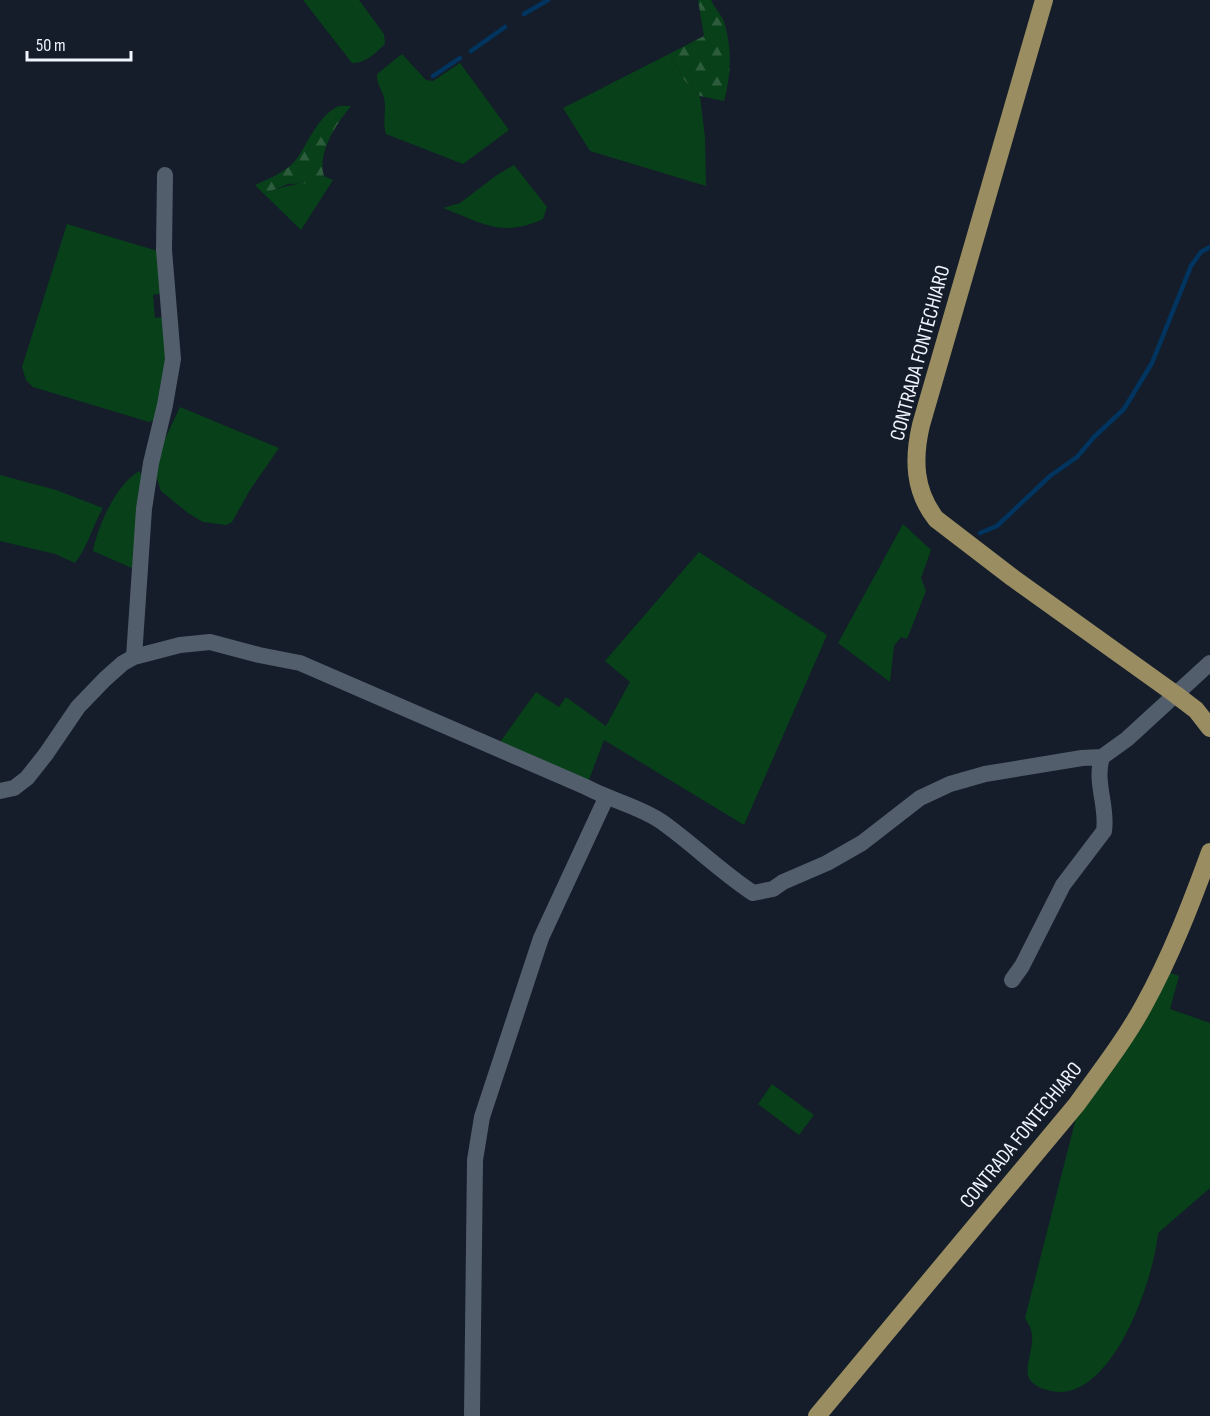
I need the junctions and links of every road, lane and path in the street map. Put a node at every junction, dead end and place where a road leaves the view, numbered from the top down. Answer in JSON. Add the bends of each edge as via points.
{"nodes":[{"id":1,"x":1044,"y":0,"type":"edge"},
{"id":2,"x":165,"y":175,"type":"dead end"},
{"id":3,"x":134,"y":657,"type":"junction"},
{"id":4,"x":1210,"y":663,"type":"edge"},
{"id":5,"x":1175,"y":694,"type":"junction"},
{"id":6,"x":1210,"y":728,"type":"edge"},
{"id":7,"x":1102,"y":757,"type":"junction"},
{"id":8,"x":0,"y":791,"type":"edge"},
{"id":9,"x":606,"y":798,"type":"junction"},
{"id":10,"x":1210,"y":852,"type":"edge"},
{"id":11,"x":1012,"y":980,"type":"dead end"},
{"id":12,"x":472,"y":1416,"type":"edge"},
{"id":13,"x":818,"y":1416,"type":"edge"}],
"edges":[{"from":1,"to":5,"type":"main road","name":"CONTRADA FONTECHIARO","via":[[921,425],[915,449],[919,489],[936,519]]},
{"from":2,"to":3,"type":"street","via":[[164,250],[173,359],[144,509]]},
{"from":3,"to":8,"type":"street","via":[[78,707],[27,778],[14,788]]},
{"from":3,"to":9,"type":"street","via":[[210,642],[300,663]]},
{"from":4,"to":5,"type":"street"},
{"from":5,"to":6,"type":"main road","name":"CONTRADA FONTECHIARO"},
{"from":5,"to":7,"type":"street"},
{"from":7,"to":9,"type":"street","via":[[985,774],[950,784],[920,798],[862,843],[761,893],[744,888],[661,821]]},
{"from":7,"to":11,"type":"street","via":[[1098,778],[1106,821],[1104,831],[1063,885]]},
{"from":9,"to":12,"type":"street","via":[[541,938],[482,1117],[475,1160]]},
{"from":10,"to":13,"type":"main road","name":"CONTRADA FONTECHIARO","via":[[1166,961],[1115,1052],[1077,1104]]}]}
